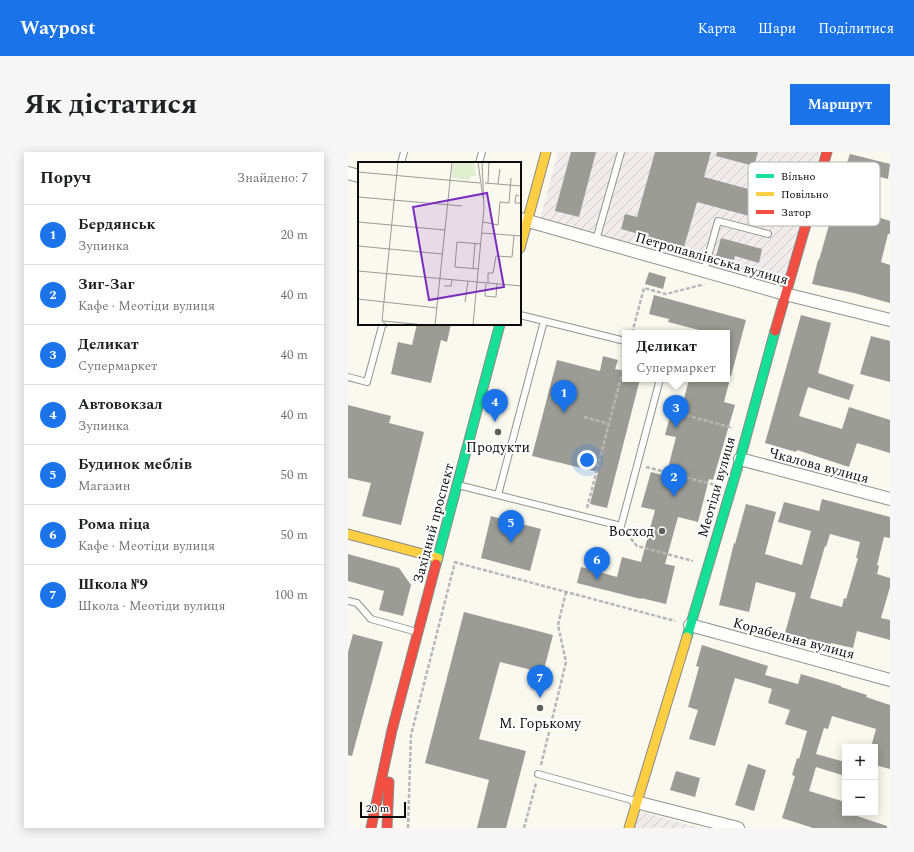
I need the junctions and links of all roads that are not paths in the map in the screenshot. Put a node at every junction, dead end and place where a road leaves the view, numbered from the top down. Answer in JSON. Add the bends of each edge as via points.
{"nodes":[{"id":1,"x":404,"y":152,"type":"edge"},
{"id":2,"x":482,"y":152,"type":"edge"},
{"id":3,"x":546,"y":152,"type":"edge"},
{"id":4,"x":621,"y":152,"type":"edge"},
{"id":5,"x":827,"y":152,"type":"edge"},
{"id":6,"x":401,"y":162,"type":"edge"},
{"id":7,"x":479,"y":162,"type":"edge"},
{"id":8,"x":824,"y":162,"type":"edge"},
{"id":9,"x":348,"y":173,"type":"edge"},
{"id":10,"x":358,"y":176,"type":"edge"},
{"id":11,"x":524,"y":220,"type":"edge"},
{"id":12,"x":805,"y":226,"type":"edge"},
{"id":13,"x":768,"y":234,"type":"dead end"},
{"id":14,"x":596,"y":240,"type":"junction"},
{"id":15,"x":521,"y":241,"type":"edge"},
{"id":16,"x":704,"y":271,"type":"junction"},
{"id":17,"x":785,"y":294,"type":"junction"},
{"id":18,"x":521,"y":315,"type":"edge"},
{"id":19,"x":890,"y":320,"type":"edge"},
{"id":20,"x":544,"y":321,"type":"junction"},
{"id":21,"x":383,"y":325,"type":"edge"},
{"id":22,"x":500,"y":325,"type":"edge"},
{"id":23,"x":622,"y":340,"type":"edge"},
{"id":24,"x":348,"y":377,"type":"edge"},
{"id":25,"x":659,"y":382,"type":"edge"},
{"id":26,"x":740,"y":459,"type":"junction"},
{"id":27,"x":457,"y":485,"type":"junction"},
{"id":28,"x":498,"y":495,"type":"junction"},
{"id":29,"x":890,"y":499,"type":"edge"},
{"id":30,"x":348,"y":534,"type":"edge"},
{"id":31,"x":438,"y":558,"type":"junction"},
{"id":32,"x":348,"y":601,"type":"edge"},
{"id":33,"x":690,"y":625,"type":"junction"},
{"id":34,"x":418,"y":632,"type":"junction"},
{"id":35,"x":890,"y":680,"type":"edge"},
{"id":36,"x":392,"y":730,"type":"junction"},
{"id":37,"x":538,"y":774,"type":"road end"},
{"id":38,"x":636,"y":802,"type":"junction"},
{"id":39,"x":371,"y":828,"type":"edge"},
{"id":40,"x":386,"y":828,"type":"edge"},
{"id":41,"x":629,"y":828,"type":"edge"},
{"id":42,"x":738,"y":828,"type":"edge"}],
"edges":[{"from":1,"to":6,"type":"lane"},
{"from":2,"to":7,"type":"lane"},
{"from":3,"to":11,"type":"main road"},
{"from":4,"to":14,"type":"lane"},
{"from":5,"to":8,"type":"main road","name":"Меотіди вулиця"},
{"from":9,"to":10,"type":"street"},
{"from":11,"to":14,"type":"street","name":"Петропавлівська вулиця"},
{"from":11,"to":15,"type":"main road"},
{"from":12,"to":17,"type":"main road","name":"Меотіди вулиця"},
{"from":13,"to":16,"type":"lane","via":[[718,221]]},
{"from":14,"to":16,"type":"street","name":"Петропавлівська вулиця"},
{"from":16,"to":17,"type":"street","name":"Петропавлівська вулиця"},
{"from":17,"to":19,"type":"street","name":"Петропавлівська вулиця"},
{"from":17,"to":26,"type":"main road","name":"Меотіди вулиця"},
{"from":18,"to":20,"type":"lane"},
{"from":20,"to":23,"type":"lane"},
{"from":20,"to":28,"type":"lane"},
{"from":21,"to":24,"type":"lane","via":[[367,382]]},
{"from":22,"to":27,"type":"main road","name":"Західний проспект"},
{"from":25,"to":28,"type":"lane","via":[[621,526]]},
{"from":26,"to":29,"type":"street","name":"Чкалова вулиця"},
{"from":26,"to":33,"type":"main road","name":"Меотіди вулиця"},
{"from":27,"to":28,"type":"lane"},
{"from":27,"to":31,"type":"main road","name":"Західний проспект"},
{"from":30,"to":31,"type":"main road"},
{"from":31,"to":34,"type":"main road","name":"Західний проспект"},
{"from":32,"to":34,"type":"lane","via":[[357,603],[371,619]]},
{"from":33,"to":35,"type":"street","name":"Корабельна вулиця"},
{"from":33,"to":38,"type":"main road","name":"Меотіди вулиця"},
{"from":34,"to":36,"type":"main road","name":"Західний проспект"},
{"from":36,"to":39,"type":"main road","name":"Західний проспект"},
{"from":36,"to":40,"type":"main road","name":"Західний проспект"},
{"from":37,"to":38,"type":"lane"},
{"from":38,"to":41,"type":"main road","name":"Меотіди вулиця"},
{"from":38,"to":42,"type":"street"}]}
